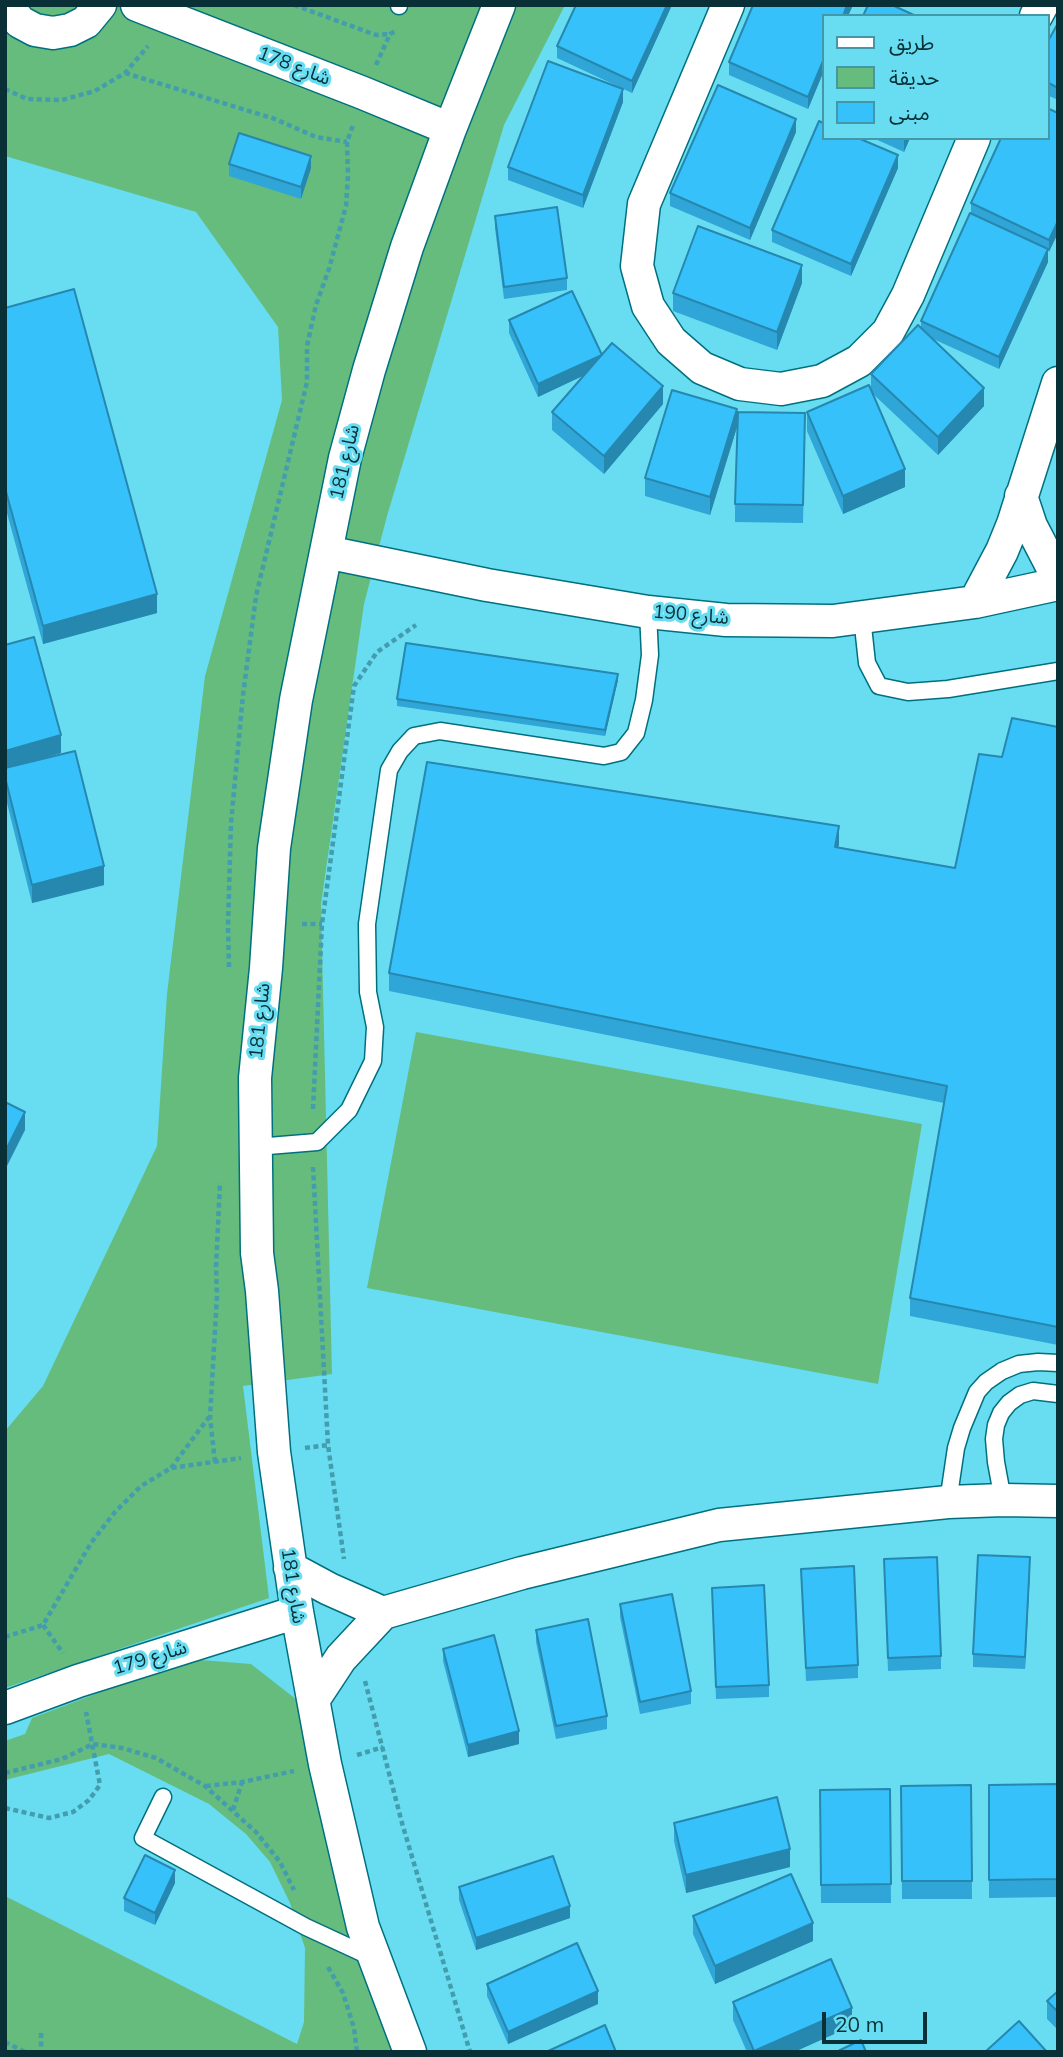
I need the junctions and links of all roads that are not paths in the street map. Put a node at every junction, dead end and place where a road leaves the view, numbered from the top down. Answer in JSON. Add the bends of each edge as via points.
{"nodes":[{"id":1,"x":6,"y":5,"type":"edge"},
{"id":2,"x":100,"y":5,"type":"edge"},
{"id":3,"x":499,"y":5,"type":"edge"},
{"id":4,"x":728,"y":5,"type":"edge"},
{"id":5,"x":150,"y":10,"type":"edge"},
{"id":6,"x":450,"y":129,"type":"junction"},
{"id":7,"x":973,"y":140,"type":"edge"},
{"id":8,"x":1058,"y":383,"type":"edge"},
{"id":9,"x":1021,"y":496,"type":"junction"},
{"id":10,"x":326,"y":552,"type":"junction"},
{"id":11,"x":1058,"y":578,"type":"edge"},
{"id":12,"x":1058,"y":584,"type":"edge"},
{"id":13,"x":975,"y":602,"type":"junction"},
{"id":14,"x":648,"y":612,"type":"junction"},
{"id":15,"x":862,"y":617,"type":"junction"},
{"id":16,"x":1058,"y":671,"type":"edge"},
{"id":17,"x":256,"y":1147,"type":"junction"},
{"id":18,"x":1058,"y":1363,"type":"edge"},
{"id":19,"x":1058,"y":1394,"type":"edge"},
{"id":20,"x":1003,"y":1500,"type":"junction"},
{"id":21,"x":948,"y":1502,"type":"junction"},
{"id":22,"x":1058,"y":1502,"type":"edge"},
{"id":23,"x":290,"y":1568,"type":"junction"},
{"id":24,"x":297,"y":1612,"type":"junction"},
{"id":25,"x":383,"y":1612,"type":"junction"},
{"id":26,"x":314,"y":1699,"type":"junction"},
{"id":27,"x":5,"y":1708,"type":"edge"},
{"id":28,"x":163,"y":1797,"type":"dead end"},
{"id":29,"x":375,"y":1959,"type":"junction"},
{"id":30,"x":411,"y":2052,"type":"edge"}],
"edges":[{"from":1,"to":2,"type":"street","via":[[20,22],[53,33],[86,22]]},
{"from":3,"to":6,"type":"street","name":"شارع 181"},
{"from":4,"to":7,"type":"street","via":[[643,204],[637,266],[648,306],[671,341],[702,368],[740,384],[781,389],[822,381],[859,361],[888,332],[908,295]]},
{"from":5,"to":6,"type":"street","name":"شارع 178"},
{"from":6,"to":10,"type":"street","name":"شارع 181","via":[[369,370]]},
{"from":8,"to":9,"type":"street"},
{"from":9,"to":11,"type":"street"},
{"from":9,"to":13,"type":"street","via":[[1002,551]]},
{"from":10,"to":14,"type":"street","name":"شارع 190"},
{"from":10,"to":17,"type":"street","name":"شارع 181","via":[[296,700],[274,848],[255,1078]]},
{"from":12,"to":13,"type":"street","name":"شارع 190"},
{"from":13,"to":15,"type":"street","name":"شارع 190"},
{"from":14,"to":15,"type":"street","name":"شارع 190","via":[[726,620]]},
{"from":14,"to":17,"type":"lane","via":[[650,655],[644,701],[636,733],[621,752],[604,756],[440,732],[414,736],[400,751],[389,770],[367,923],[373,1061],[349,1110],[317,1142]]},
{"from":15,"to":16,"type":"lane","via":[[867,663],[879,686],[908,692],[948,689]]},
{"from":17,"to":23,"type":"street","name":"شارع 181","via":[[257,1253],[274,1452]]},
{"from":18,"to":21,"type":"lane","via":[[1019,1364],[986,1381],[977,1392],[956,1448]]},
{"from":19,"to":20,"type":"lane","via":[[1033,1391],[1020,1395],[1001,1413],[995,1439]]},
{"from":20,"to":21,"type":"street"},
{"from":20,"to":22,"type":"street"},
{"from":21,"to":25,"type":"street","via":[[719,1525]]},
{"from":23,"to":24,"type":"street","name":"شارع 181"},
{"from":23,"to":25,"type":"street"},
{"from":24,"to":26,"type":"street","name":"شارع 181"},
{"from":24,"to":27,"type":"street","name":"شارع 179"},
{"from":25,"to":26,"type":"street","via":[[341,1658]]},
{"from":26,"to":29,"type":"street","name":"شارع 181","via":[[363,1927]]},
{"from":28,"to":29,"type":"lane","via":[[143,1838],[306,1927]]},
{"from":29,"to":30,"type":"street","name":"شارع 181"}]}
